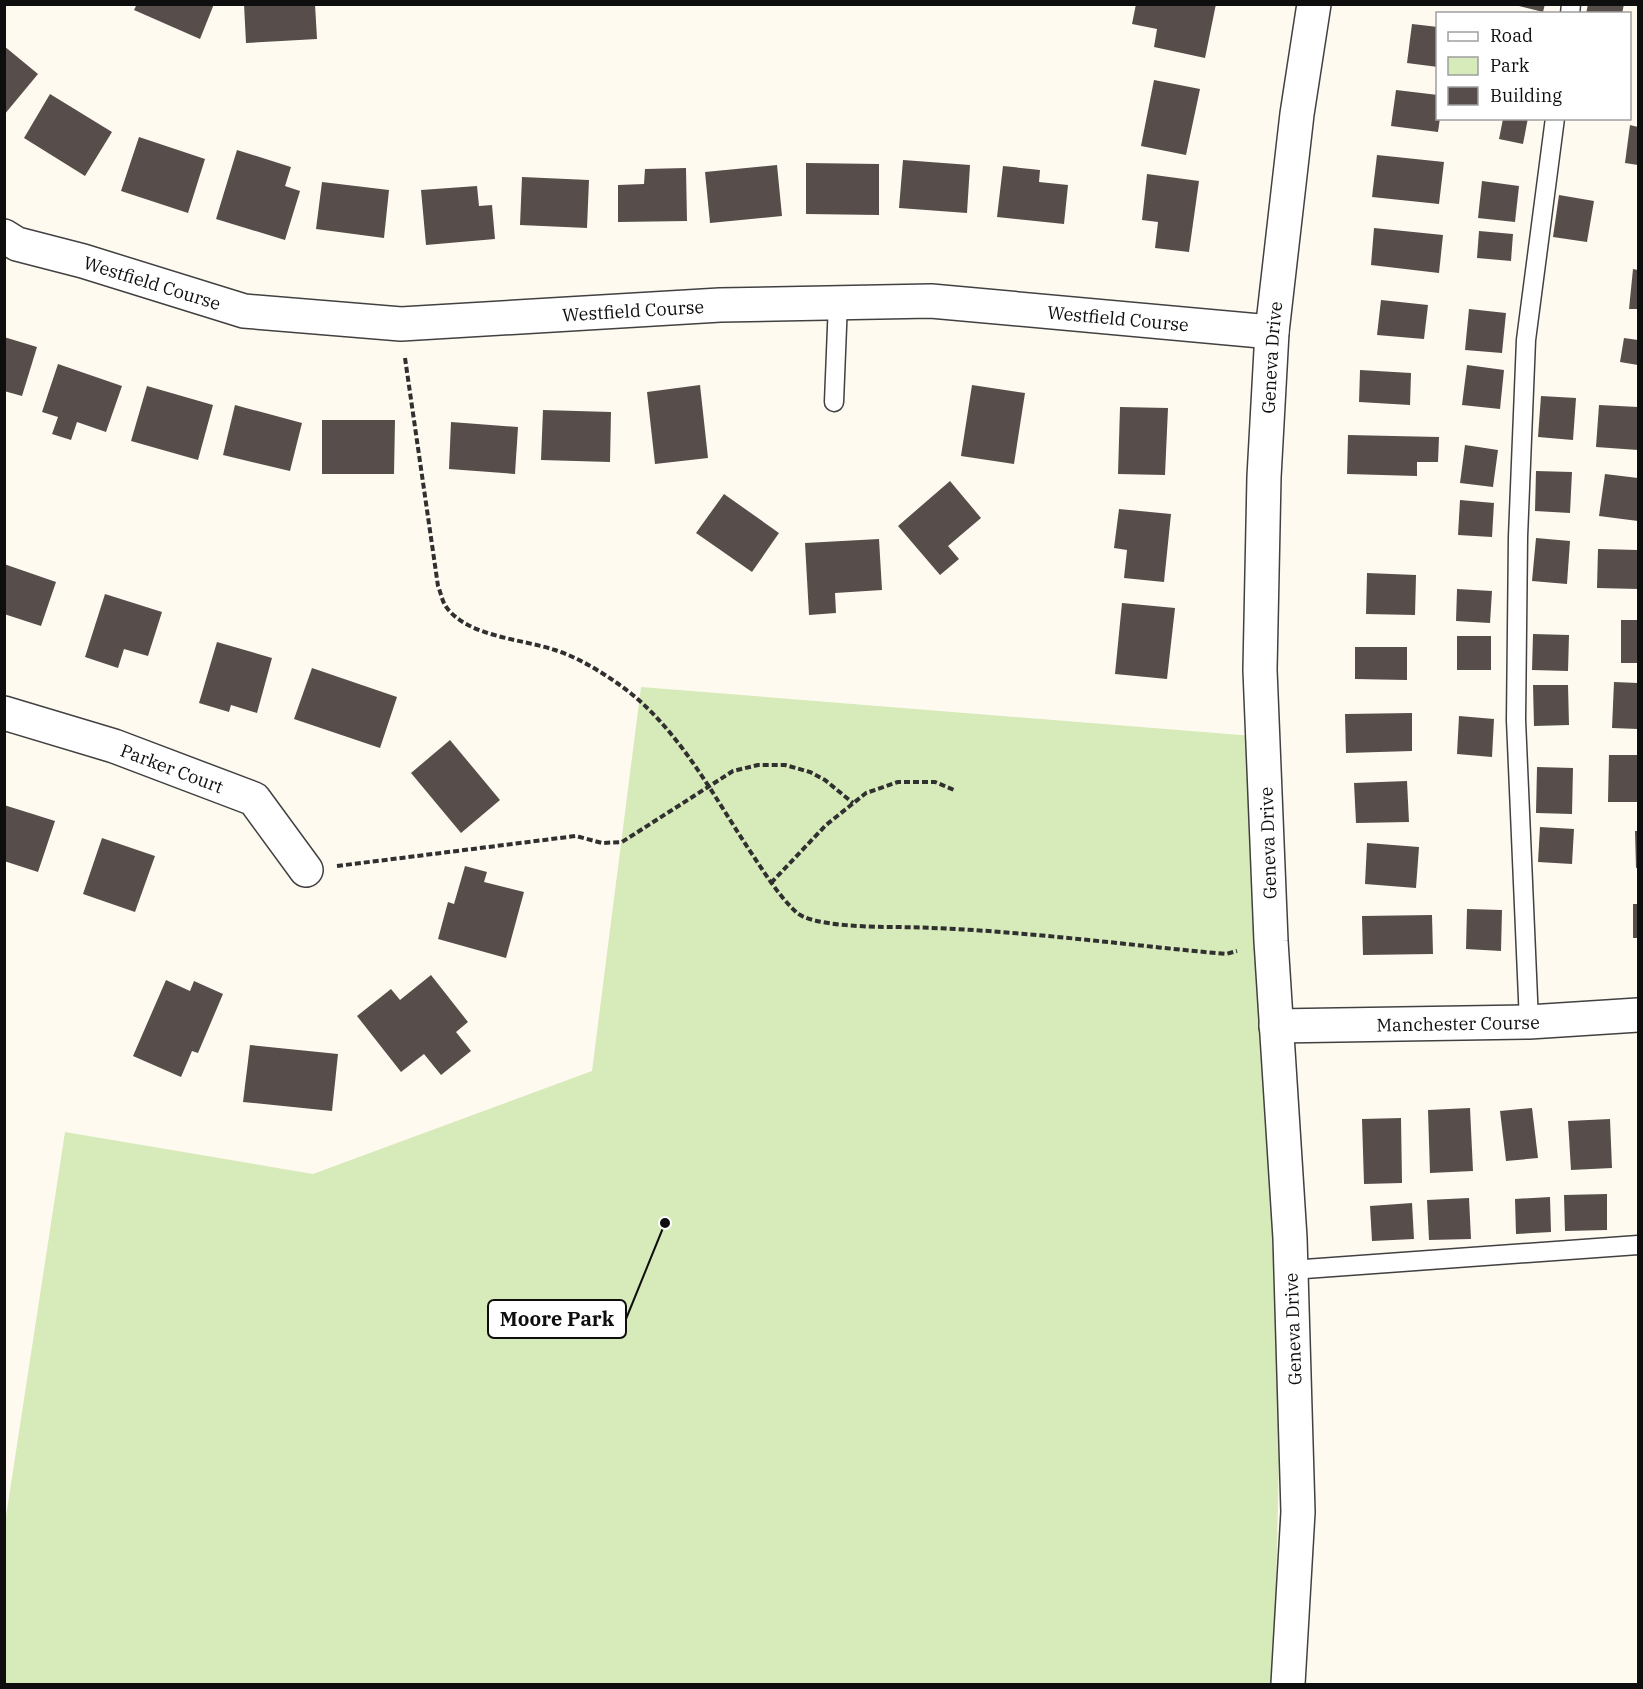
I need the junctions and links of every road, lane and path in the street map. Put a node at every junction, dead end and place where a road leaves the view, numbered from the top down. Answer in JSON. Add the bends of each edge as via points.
{"nodes":[{"id":1,"x":1314,"y":4,"type":"edge"},
{"id":2,"x":1555,"y":120,"type":"edge"},
{"id":3,"x":4,"y":236,"type":"edge"},
{"id":4,"x":837,"y":302,"type":"junction"},
{"id":5,"x":401,"y":324,"type":"junction"},
{"id":6,"x":1272,"y":332,"type":"junction"},
{"id":7,"x":834,"y":402,"type":"dead end"},
{"id":8,"x":4,"y":713,"type":"edge"},
{"id":9,"x":709,"y":787,"type":"junction"},
{"id":10,"x":954,"y":790,"type":"dead end"},
{"id":11,"x":853,"y":803,"type":"junction"},
{"id":12,"x":306,"y":870,"type":"joint"},
{"id":13,"x":771,"y":883,"type":"junction"},
{"id":14,"x":1271,"y":941,"type":"junction"},
{"id":15,"x":1638,"y":1015,"type":"edge"},
{"id":16,"x":1529,"y":1022,"type":"junction"},
{"id":17,"x":1276,"y":1026,"type":"junction"},
{"id":18,"x":1638,"y":1245,"type":"edge"},
{"id":19,"x":1291,"y":1270,"type":"junction"},
{"id":20,"x":1288,"y":1684,"type":"edge"}],
"edges":[{"from":1,"to":6,"type":"street","name":"Geneva Drive"},
{"from":2,"to":16,"type":"lane","via":[[1526,340],[1518,537],[1516,720]]},
{"from":3,"to":5,"type":"street","name":"Westfield Course","via":[[17,244],[244,311]]},
{"from":4,"to":5,"type":"street","name":"Westfield Course"},
{"from":4,"to":6,"type":"street","name":"Westfield Course","via":[[931,301]]},
{"from":4,"to":7,"type":"lane"},
{"from":5,"to":9,"type":"path","via":[[438,586],[446,607],[460,621],[486,633],[555,650],[619,684],[663,723]]},
{"from":6,"to":14,"type":"street","name":"Geneva Drive","via":[[1260,670]]},
{"from":8,"to":12,"type":"street","name":"Parker Court","via":[[114,746],[254,800]]},
{"from":9,"to":11,"type":"path","via":[[734,771],[758,765],[785,765],[825,780]]},
{"from":9,"to":12,"type":"path","via":[[622,842],[602,843],[576,836]]},
{"from":9,"to":13,"type":"path"},
{"from":10,"to":11,"type":"path","via":[[935,782],[898,782],[866,793]]},
{"from":11,"to":13,"type":"path","via":[[826,825]]},
{"from":13,"to":14,"type":"path","via":[[798,915],[820,922],[940,927],[1226,954]]},
{"from":14,"to":17,"type":"street","name":"Geneva Drive"},
{"from":15,"to":16,"type":"street","name":"Manchester Course"},
{"from":16,"to":17,"type":"street","name":"Manchester Course"},
{"from":17,"to":19,"type":"street","name":"Geneva Drive"},
{"from":18,"to":19,"type":"lane"},
{"from":19,"to":20,"type":"street","name":"Geneva Drive","via":[[1298,1512]]}]}
